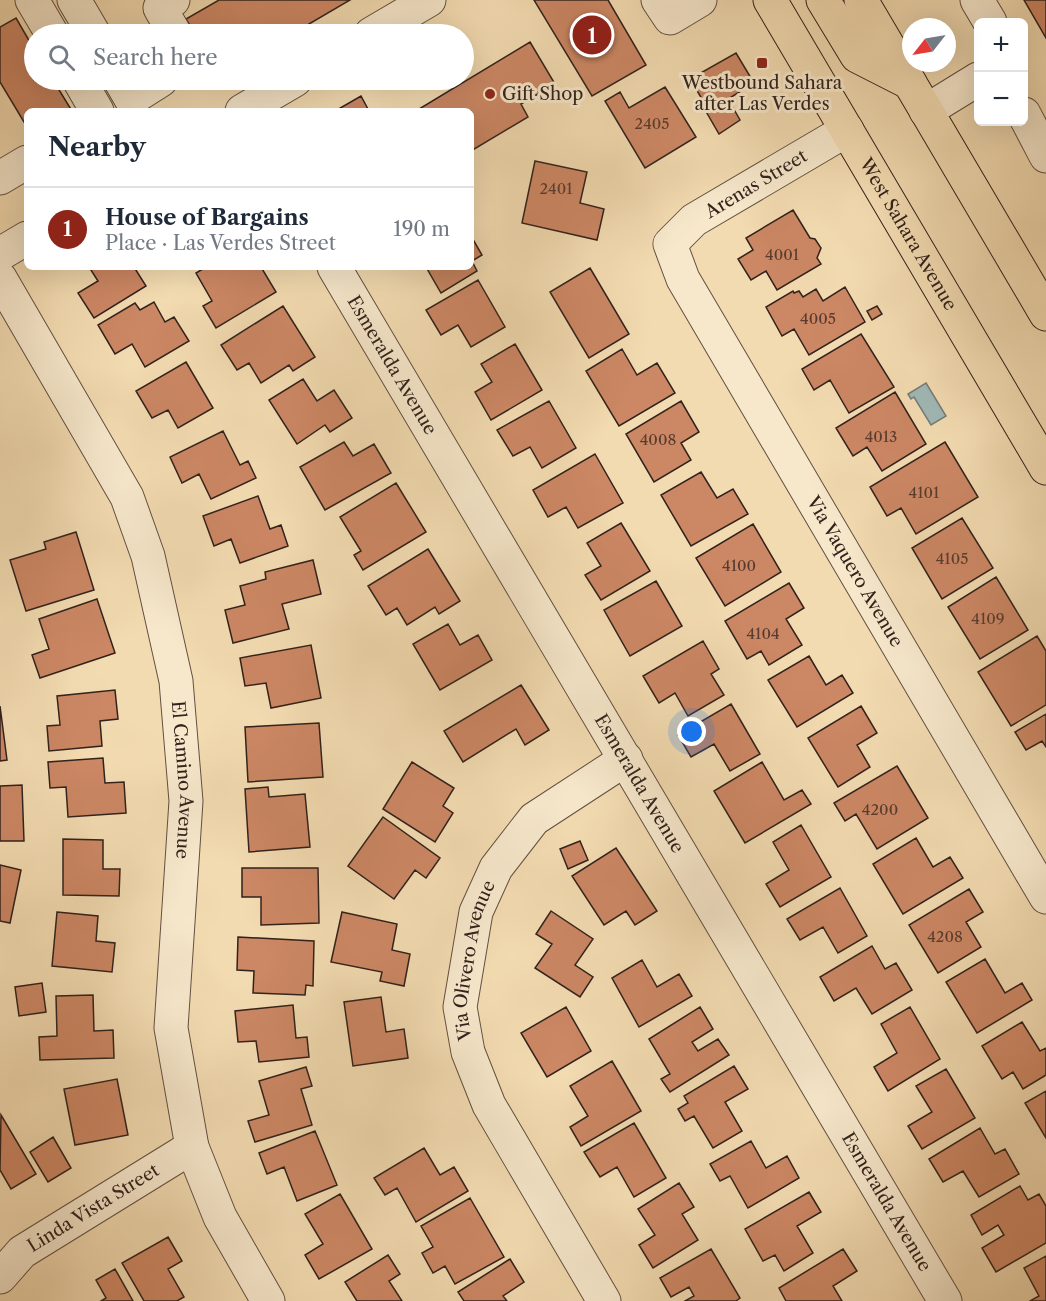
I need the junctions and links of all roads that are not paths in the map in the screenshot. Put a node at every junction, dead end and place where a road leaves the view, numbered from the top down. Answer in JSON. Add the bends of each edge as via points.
{"nodes":[{"id":1,"x":32,"y":0,"type":"edge"},
{"id":2,"x":74,"y":0,"type":"edge"},
{"id":3,"x":173,"y":0,"type":"edge"},
{"id":4,"x":429,"y":0,"type":"edge"},
{"id":5,"x":658,"y":0,"type":"edge"},
{"id":6,"x":699,"y":0,"type":"edge"},
{"id":7,"x":770,"y":0,"type":"edge"},
{"id":8,"x":824,"y":0,"type":"edge"},
{"id":9,"x":861,"y":0,"type":"edge"},
{"id":10,"x":977,"y":0,"type":"edge"},
{"id":11,"x":395,"y":8,"type":"edge"},
{"id":12,"x":988,"y":18,"type":"edge"},
{"id":13,"x":46,"y":24,"type":"edge"},
{"id":14,"x":88,"y":24,"type":"edge"},
{"id":15,"x":169,"y":24,"type":"edge"},
{"id":16,"x":380,"y":24,"type":"edge"},
{"id":17,"x":974,"y":82,"type":"edge"},
{"id":18,"x":910,"y":83,"type":"junction"},
{"id":19,"x":85,"y":90,"type":"edge"},
{"id":20,"x":135,"y":90,"type":"edge"},
{"id":21,"x":278,"y":90,"type":"edge"},
{"id":22,"x":120,"y":96,"type":"edge"},
{"id":23,"x":96,"y":108,"type":"edge"},
{"id":24,"x":247,"y":108,"type":"edge"},
{"id":25,"x":927,"y":111,"type":"junction"},
{"id":26,"x":1028,"y":123,"type":"edge"},
{"id":27,"x":847,"y":130,"type":"junction"},
{"id":28,"x":1046,"y":156,"type":"edge"},
{"id":29,"x":24,"y":164,"type":"edge"},
{"id":30,"x":0,"y":178,"type":"edge"},
{"id":31,"x":24,"y":240,"type":"edge"},
{"id":32,"x":670,"y":244,"type":"joint"},
{"id":33,"x":0,"y":254,"type":"edge"},
{"id":34,"x":336,"y":270,"type":"edge"},
{"id":35,"x":0,"y":279,"type":"edge"},
{"id":36,"x":1042,"y":296,"type":"edge"},
{"id":37,"x":1046,"y":468,"type":"edge"},
{"id":38,"x":626,"y":759,"type":"junction"},
{"id":39,"x":1046,"y":897,"type":"edge"},
{"id":40,"x":192,"y":1147,"type":"junction"},
{"id":41,"x":0,"y":1277,"type":"edge"},
{"id":42,"x":268,"y":1301,"type":"edge"},
{"id":43,"x":604,"y":1301,"type":"edge"},
{"id":44,"x":945,"y":1301,"type":"edge"}],
"edges":[{"from":1,"to":13,"type":"street"},
{"from":2,"to":14,"type":"street"},
{"from":3,"to":15,"type":"street","via":[[160,8]]},
{"from":4,"to":11,"type":"street"},
{"from":5,"to":6,"type":"street","via":[[670,18]]},
{"from":7,"to":27,"type":"main road","name":"West Sahara Avenue"},
{"from":8,"to":18,"type":"main road","via":[[856,56]]},
{"from":9,"to":18,"type":"main road"},
{"from":10,"to":12,"type":"street"},
{"from":11,"to":16,"type":"street"},
{"from":17,"to":25,"type":"street"},
{"from":18,"to":25,"type":"main road"},
{"from":19,"to":23,"type":"street"},
{"from":20,"to":22,"type":"street"},
{"from":21,"to":24,"type":"street"},
{"from":25,"to":36,"type":"main road"},
{"from":26,"to":28,"type":"street"},
{"from":27,"to":32,"type":"street","name":"Arenas Street","via":[[694,220]]},
{"from":27,"to":37,"type":"main road","name":"West Sahara Avenue"},
{"from":29,"to":30,"type":"street"},
{"from":31,"to":33,"type":"street"},
{"from":32,"to":39,"type":"street","name":"Via Vaquero Avenue","via":[[683,279]]},
{"from":34,"to":38,"type":"street","name":"Esmeralda Avenue"},
{"from":35,"to":40,"type":"street","name":"El Camino Avenue","via":[[127,497],[148,556],[176,681],[186,801],[171,1028]]},
{"from":38,"to":43,"type":"street","name":"Via Olivero Avenue","via":[[534,819],[496,868],[476,912],[460,1007],[468,1052],[489,1105]]},
{"from":38,"to":44,"type":"street","name":"Esmeralda Avenue"},
{"from":40,"to":41,"type":"street","name":"Linda Vista Street","via":[[22,1252]]},
{"from":40,"to":42,"type":"street","name":"El Camino Avenue","via":[[220,1217]]}]}
